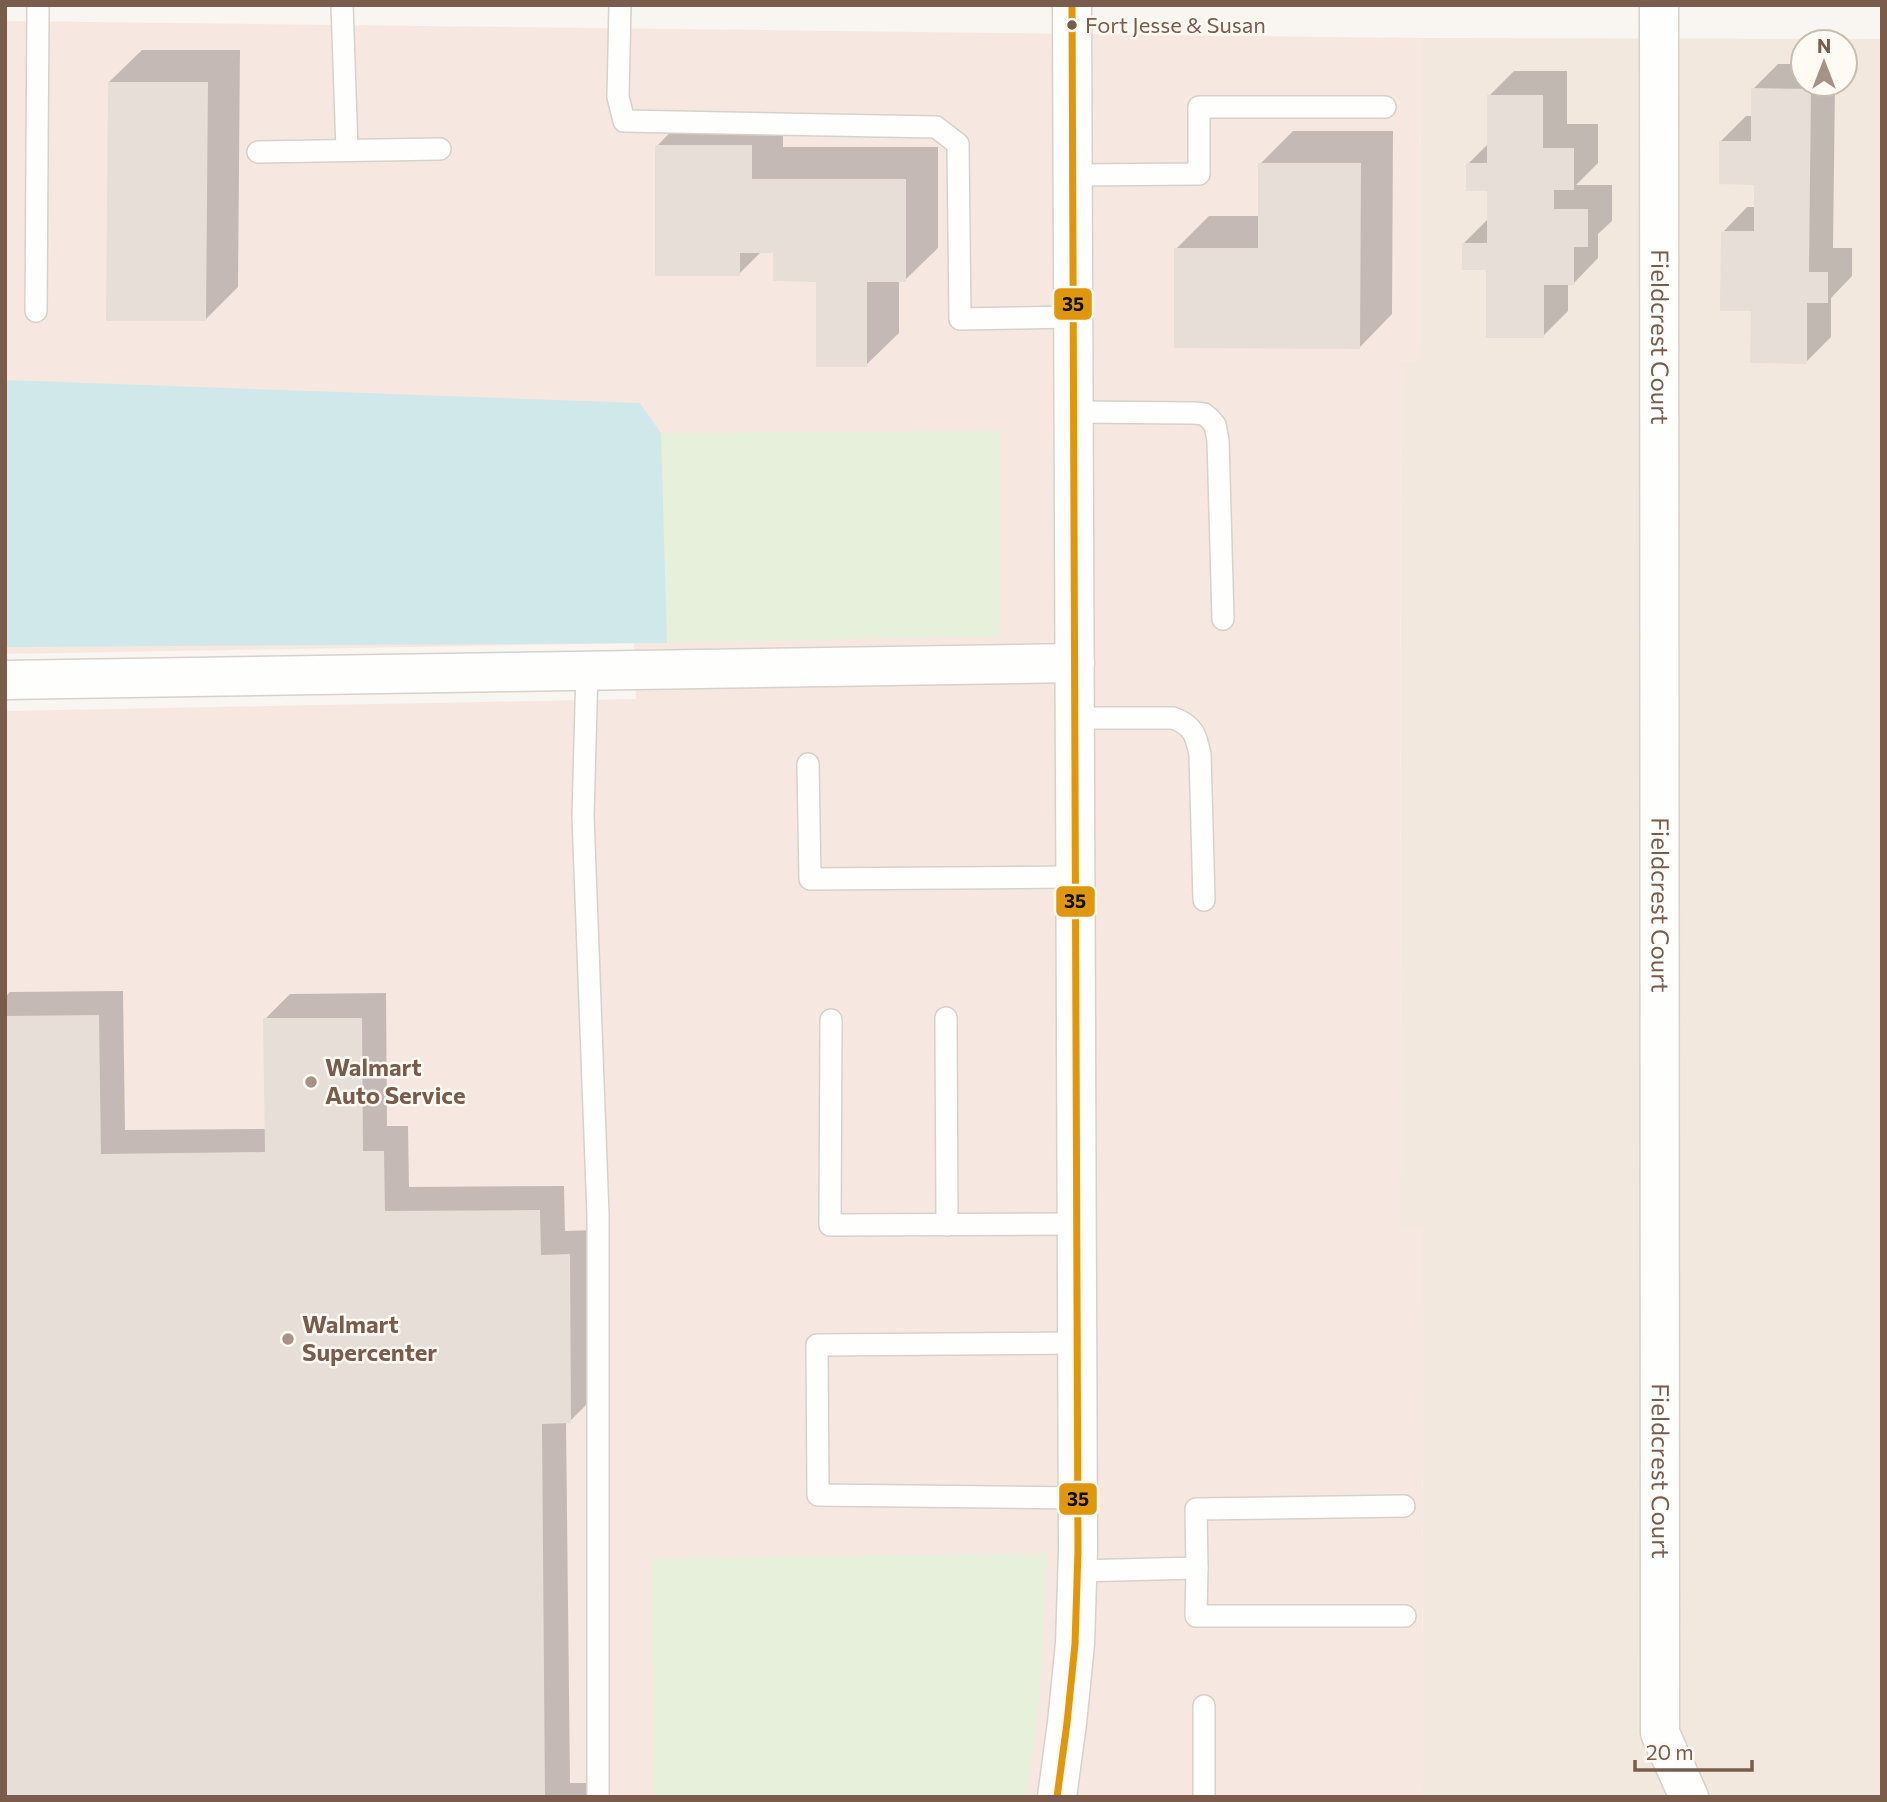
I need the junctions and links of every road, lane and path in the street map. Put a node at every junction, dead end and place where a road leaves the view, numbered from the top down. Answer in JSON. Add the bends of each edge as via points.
{"nodes":[{"id":1,"x":38,"y":5,"type":"edge"},
{"id":2,"x":342,"y":5,"type":"edge"},
{"id":3,"x":620,"y":5,"type":"edge"},
{"id":4,"x":1072,"y":5,"type":"edge"},
{"id":5,"x":1659,"y":5,"type":"edge"},
{"id":6,"x":1385,"y":107,"type":"dead end"},
{"id":7,"x":440,"y":149,"type":"dead end"},
{"id":8,"x":347,"y":150,"type":"junction"},
{"id":9,"x":258,"y":152,"type":"dead end"},
{"id":10,"x":1073,"y":175,"type":"junction"},
{"id":11,"x":36,"y":312,"type":"dead end"},
{"id":12,"x":1073,"y":317,"type":"junction"},
{"id":13,"x":1074,"y":412,"type":"junction"},
{"id":14,"x":1223,"y":619,"type":"dead end"},
{"id":15,"x":1075,"y":663,"type":"junction"},
{"id":16,"x":587,"y":670,"type":"junction"},
{"id":17,"x":5,"y":680,"type":"edge"},
{"id":18,"x":1075,"y":718,"type":"junction"},
{"id":19,"x":807,"y":764,"type":"dead end"},
{"id":20,"x":1075,"y":877,"type":"junction"},
{"id":21,"x":1204,"y":900,"type":"dead end"},
{"id":22,"x":946,"y":1018,"type":"dead end"},
{"id":23,"x":831,"y":1020,"type":"dead end"},
{"id":24,"x":947,"y":1224,"type":"junction"},
{"id":25,"x":1077,"y":1224,"type":"junction"},
{"id":26,"x":1077,"y":1343,"type":"junction"},
{"id":27,"x":1079,"y":1498,"type":"junction"},
{"id":28,"x":1404,"y":1506,"type":"dead end"},
{"id":29,"x":1197,"y":1568,"type":"junction"},
{"id":30,"x":1077,"y":1571,"type":"junction"},
{"id":31,"x":1405,"y":1616,"type":"dead end"},
{"id":32,"x":1204,"y":1706,"type":"dead end"},
{"id":33,"x":598,"y":1797,"type":"edge"},
{"id":34,"x":1057,"y":1797,"type":"edge"},
{"id":35,"x":1204,"y":1797,"type":"edge"},
{"id":36,"x":1689,"y":1797,"type":"edge"}],
"edges":[{"from":1,"to":11,"type":"lane"},
{"from":2,"to":8,"type":"lane"},
{"from":3,"to":12,"type":"lane","via":[[618,97],[624,121],[936,127],[958,144],[960,319]]},
{"from":4,"to":10,"type":"street"},
{"from":5,"to":36,"type":"street","name":"Fieldcrest Court","via":[[1660,1733]]},
{"from":6,"to":10,"type":"lane","via":[[1199,107],[1199,174]]},
{"from":7,"to":8,"type":"lane"},
{"from":8,"to":9,"type":"lane"},
{"from":10,"to":12,"type":"street"},
{"from":12,"to":13,"type":"street"},
{"from":13,"to":14,"type":"lane","via":[[1194,413],[1204,414],[1215,425],[1220,457]]},
{"from":13,"to":15,"type":"street"},
{"from":15,"to":16,"type":"street"},
{"from":15,"to":18,"type":"street"},
{"from":16,"to":17,"type":"street"},
{"from":16,"to":33,"type":"lane","via":[[583,816],[598,1215]]},
{"from":18,"to":20,"type":"street"},
{"from":18,"to":21,"type":"lane","via":[[1173,718],[1187,723],[1196,735]]},
{"from":19,"to":20,"type":"lane","via":[[810,879]]},
{"from":20,"to":25,"type":"street"},
{"from":22,"to":24,"type":"lane"},
{"from":23,"to":24,"type":"lane","via":[[830,1225]]},
{"from":24,"to":25,"type":"lane"},
{"from":25,"to":26,"type":"street"},
{"from":26,"to":27,"type":"street"},
{"from":26,"to":27,"type":"lane","via":[[817,1345],[818,1495]]},
{"from":27,"to":30,"type":"street"},
{"from":28,"to":29,"type":"lane","via":[[1196,1509]]},
{"from":29,"to":30,"type":"lane"},
{"from":29,"to":31,"type":"lane","via":[[1196,1616]]},
{"from":30,"to":34,"type":"street","via":[[1075,1644]]},
{"from":32,"to":35,"type":"lane"}]}
